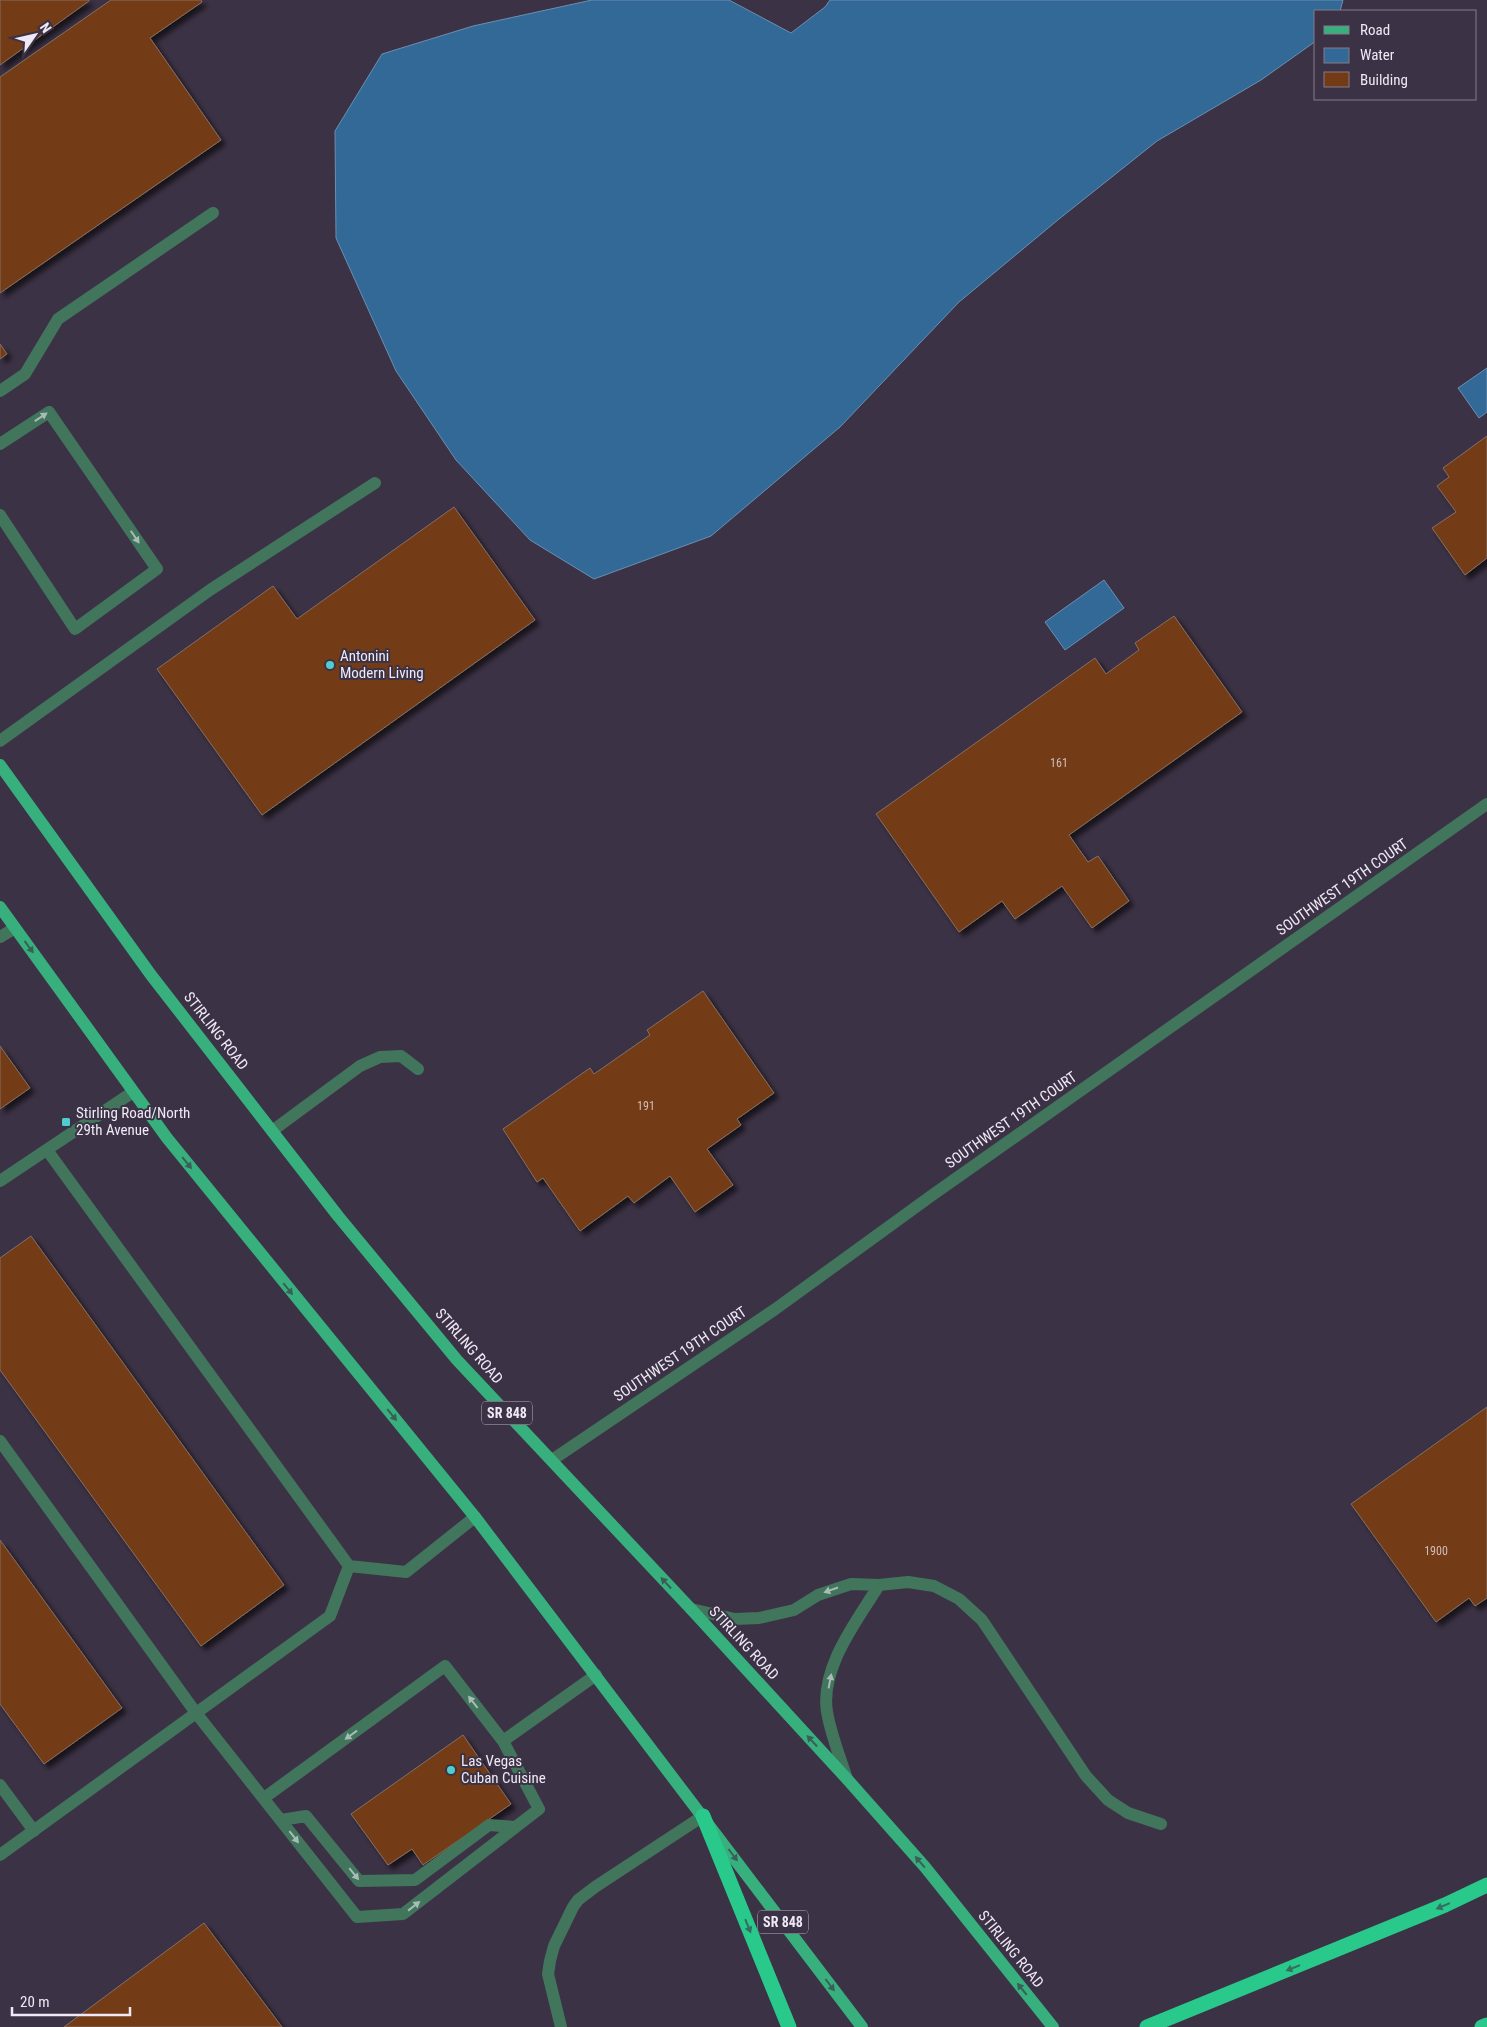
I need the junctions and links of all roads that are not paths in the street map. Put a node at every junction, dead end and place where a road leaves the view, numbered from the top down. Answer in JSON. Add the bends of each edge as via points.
{"nodes":[{"id":1,"x":213,"y":213,"type":"dead end"},
{"id":2,"x":0,"y":392,"type":"edge"},
{"id":3,"x":0,"y":444,"type":"edge"},
{"id":4,"x":375,"y":483,"type":"dead end"},
{"id":5,"x":0,"y":515,"type":"edge"},
{"id":6,"x":0,"y":741,"type":"edge"},
{"id":7,"x":0,"y":765,"type":"edge"},
{"id":8,"x":1487,"y":804,"type":"edge"},
{"id":9,"x":0,"y":908,"type":"edge"},
{"id":10,"x":14,"y":928,"type":"junction"},
{"id":11,"x":0,"y":937,"type":"edge"},
{"id":12,"x":418,"y":1069,"type":"dead end"},
{"id":13,"x":133,"y":1092,"type":"junction"},
{"id":14,"x":272,"y":1131,"type":"junction"},
{"id":15,"x":47,"y":1150,"type":"junction"},
{"id":16,"x":0,"y":1181,"type":"edge"},
{"id":17,"x":0,"y":1440,"type":"edge"},
{"id":18,"x":552,"y":1460,"type":"junction"},
{"id":19,"x":475,"y":1517,"type":"junction"},
{"id":20,"x":349,"y":1566,"type":"junction"},
{"id":21,"x":879,"y":1585,"type":"junction"},
{"id":22,"x":691,"y":1609,"type":"junction"},
{"id":23,"x":596,"y":1675,"type":"junction"},
{"id":24,"x":196,"y":1713,"type":"junction"},
{"id":25,"x":503,"y":1741,"type":"junction"},
{"id":26,"x":847,"y":1779,"type":"junction"},
{"id":27,"x":0,"y":1785,"type":"edge"},
{"id":28,"x":264,"y":1798,"type":"junction"},
{"id":29,"x":703,"y":1816,"type":"junction"},
{"id":30,"x":281,"y":1820,"type":"junction"},
{"id":31,"x":1161,"y":1824,"type":"dead end"},
{"id":32,"x":515,"y":1827,"type":"junction"},
{"id":33,"x":34,"y":1831,"type":"junction"},
{"id":34,"x":0,"y":1855,"type":"edge"},
{"id":35,"x":1487,"y":1885,"type":"edge"},
{"id":36,"x":1487,"y":2025,"type":"edge"},
{"id":37,"x":561,"y":2027,"type":"edge"},
{"id":38,"x":789,"y":2027,"type":"edge"},
{"id":39,"x":862,"y":2027,"type":"edge"},
{"id":40,"x":1053,"y":2027,"type":"edge"},
{"id":41,"x":1147,"y":2027,"type":"edge"},
{"id":42,"x":1482,"y":2027,"type":"edge"}],
"edges":[{"from":1,"to":2,"type":"street","via":[[58,319],[25,374]]},
{"from":3,"to":5,"type":"street","one_way":true,"via":[[49,412],[157,570],[75,629]]},
{"from":4,"to":6,"type":"street","via":[[210,590]]},
{"from":7,"to":14,"type":"main road","name":"STIRLING ROAD","number":"SR 848","via":[[151,975]]},
{"from":8,"to":18,"type":"street","name":"SOUTHWEST 19TH COURT","via":[[774,1310]]},
{"from":9,"to":10,"type":"main road","number":"SR 848"},
{"from":10,"to":11,"type":"street"},
{"from":10,"to":13,"type":"main road","number":"SR 848","one_way":true},
{"from":12,"to":14,"type":"street","via":[[401,1056],[380,1057],[360,1066]]},
{"from":13,"to":15,"type":"street"},
{"from":13,"to":19,"type":"main road","number":"SR 848","one_way":true,"via":[[285,1285]]},
{"from":14,"to":18,"type":"main road","name":"STIRLING ROAD","number":"SR 848","via":[[457,1360]]},
{"from":15,"to":16,"type":"street"},
{"from":15,"to":20,"type":"street"},
{"from":17,"to":24,"type":"street"},
{"from":22,"to":18,"type":"main road","name":"STIRLING ROAD","number":"SR 848","one_way":true},
{"from":19,"to":20,"type":"street","via":[[406,1572]]},
{"from":19,"to":23,"type":"main road","number":"SR 848"},
{"from":20,"to":24,"type":"street","via":[[330,1616]]},
{"from":21,"to":22,"type":"street","one_way":true,"via":[[850,1584],[818,1595],[794,1610],[759,1618],[735,1619]]},
{"from":26,"to":21,"type":"street","one_way":true,"via":[[827,1710],[828,1684],[836,1655]]},
{"from":21,"to":31,"type":"street","via":[[908,1582],[934,1586],[959,1599],[982,1620],[1086,1776],[1108,1800],[1128,1813]]},
{"from":26,"to":22,"type":"main road","name":"STIRLING ROAD","number":"SR 848","one_way":true},
{"from":23,"to":25,"type":"street"},
{"from":23,"to":29,"type":"main road","number":"SR 848"},
{"from":24,"to":28,"type":"street"},
{"from":24,"to":33,"type":"street"},
{"from":25,"to":28,"type":"street","one_way":true,"via":[[445,1666]]},
{"from":25,"to":32,"type":"street","via":[[539,1809]]},
{"from":40,"to":26,"type":"main road","name":"STIRLING ROAD","number":"SR 848","one_way":true,"via":[[925,1867]]},
{"from":27,"to":33,"type":"street"},
{"from":28,"to":30,"type":"street"},
{"from":29,"to":37,"type":"street","via":[[595,1887],[573,1907],[554,1946],[548,1974]]},
{"from":29,"to":38,"type":"highway","one_way":true},
{"from":29,"to":39,"type":"main road","number":"SR 848","one_way":true},
{"from":30,"to":32,"type":"street","one_way":true,"via":[[306,1816],[359,1881],[415,1880],[489,1825]]},
{"from":30,"to":32,"type":"street","one_way":true,"via":[[357,1917],[403,1914]]},
{"from":33,"to":34,"type":"street"},
{"from":35,"to":41,"type":"highway","one_way":true},
{"from":36,"to":42,"type":"highway"}]}
